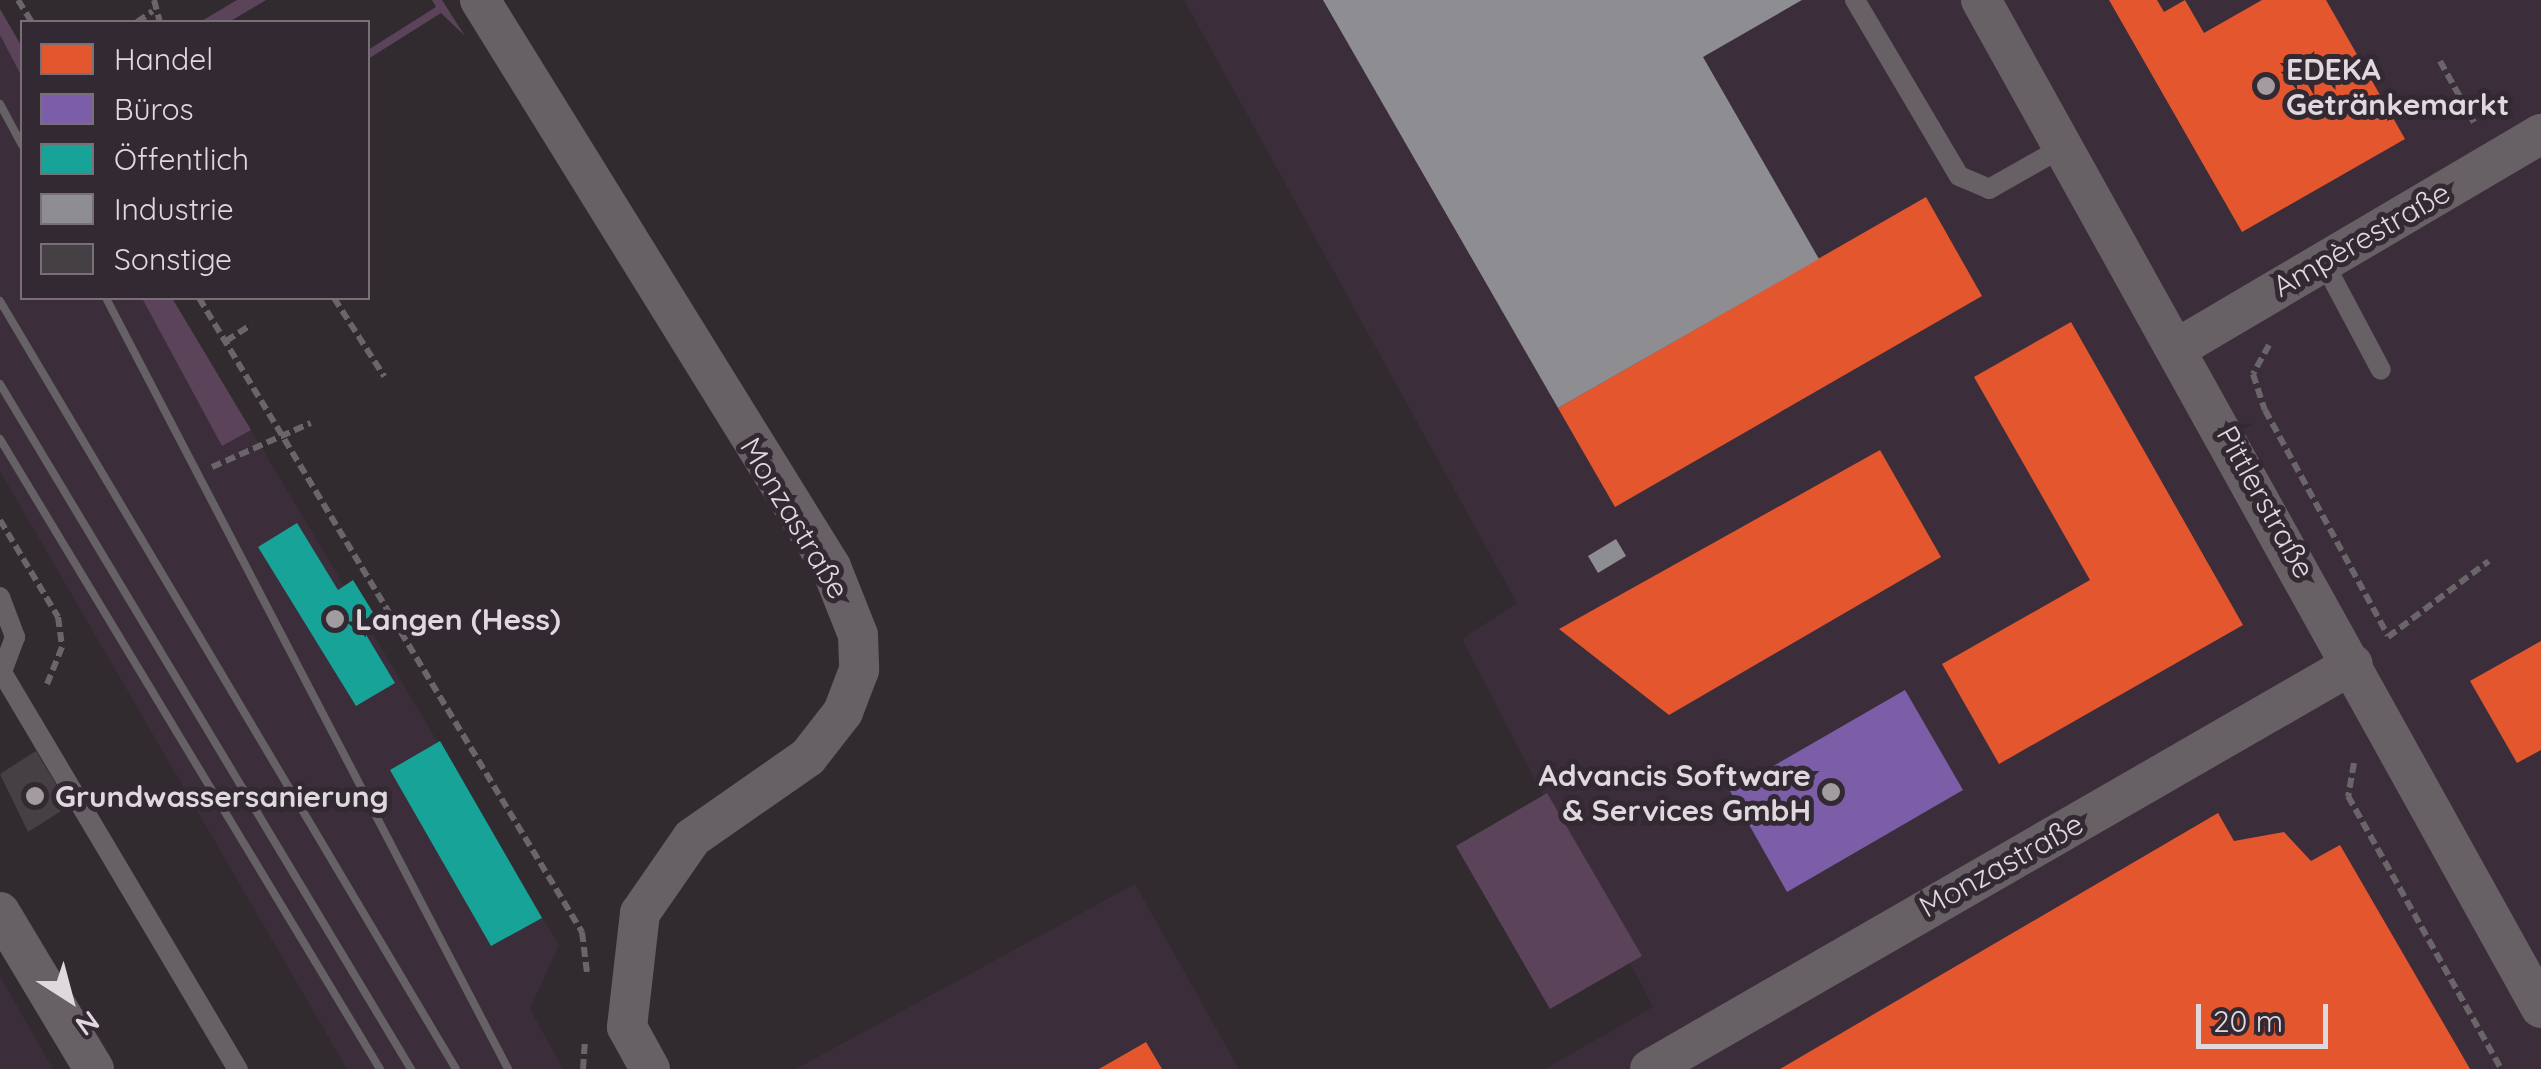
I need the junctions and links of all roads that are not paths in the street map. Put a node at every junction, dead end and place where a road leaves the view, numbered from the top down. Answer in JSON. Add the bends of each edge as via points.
{"nodes":[{"id":1,"x":480,"y":0,"type":"edge"},
{"id":2,"x":1854,"y":0,"type":"edge"},
{"id":3,"x":1981,"y":0,"type":"edge"},
{"id":4,"x":2541,"y":134,"type":"edge"},
{"id":5,"x":2065,"y":146,"type":"junction"},
{"id":6,"x":2323,"y":261,"type":"junction"},
{"id":7,"x":2181,"y":346,"type":"junction"},
{"id":8,"x":2381,"y":370,"type":"dead end"},
{"id":9,"x":0,"y":596,"type":"edge"},
{"id":10,"x":2353,"y":664,"type":"junction"},
{"id":11,"x":2,"y":676,"type":"edge"},
{"id":12,"x":0,"y":912,"type":"edge"},
{"id":13,"x":2541,"y":1008,"type":"edge"},
{"id":14,"x":94,"y":1069,"type":"edge"},
{"id":15,"x":238,"y":1069,"type":"edge"},
{"id":16,"x":650,"y":1069,"type":"edge"},
{"id":17,"x":1650,"y":1069,"type":"edge"}],
"edges":[{"from":1,"to":16,"type":"street","name":"Monzastraße","via":[[831,567],[858,635],[859,670],[844,712],[808,757],[692,838],[640,913],[627,1027]]},
{"from":2,"to":5,"type":"lane","via":[[1959,176],[1989,189]]},
{"from":3,"to":5,"type":"street","name":"Pittlerstraße"},
{"from":4,"to":6,"type":"street","name":"Ampèrestraße"},
{"from":5,"to":7,"type":"street","name":"Pittlerstraße"},
{"from":6,"to":7,"type":"street","name":"Ampèrestraße"},
{"from":6,"to":8,"type":"lane"},
{"from":7,"to":10,"type":"street","name":"Pittlerstraße"},
{"from":9,"to":11,"type":"lane","via":[[15,637]]},
{"from":10,"to":13,"type":"street","name":"Pittlerstraße"},
{"from":10,"to":17,"type":"street","name":"Monzastraße"},
{"from":11,"to":15,"type":"lane"},
{"from":12,"to":14,"type":"street"}]}
